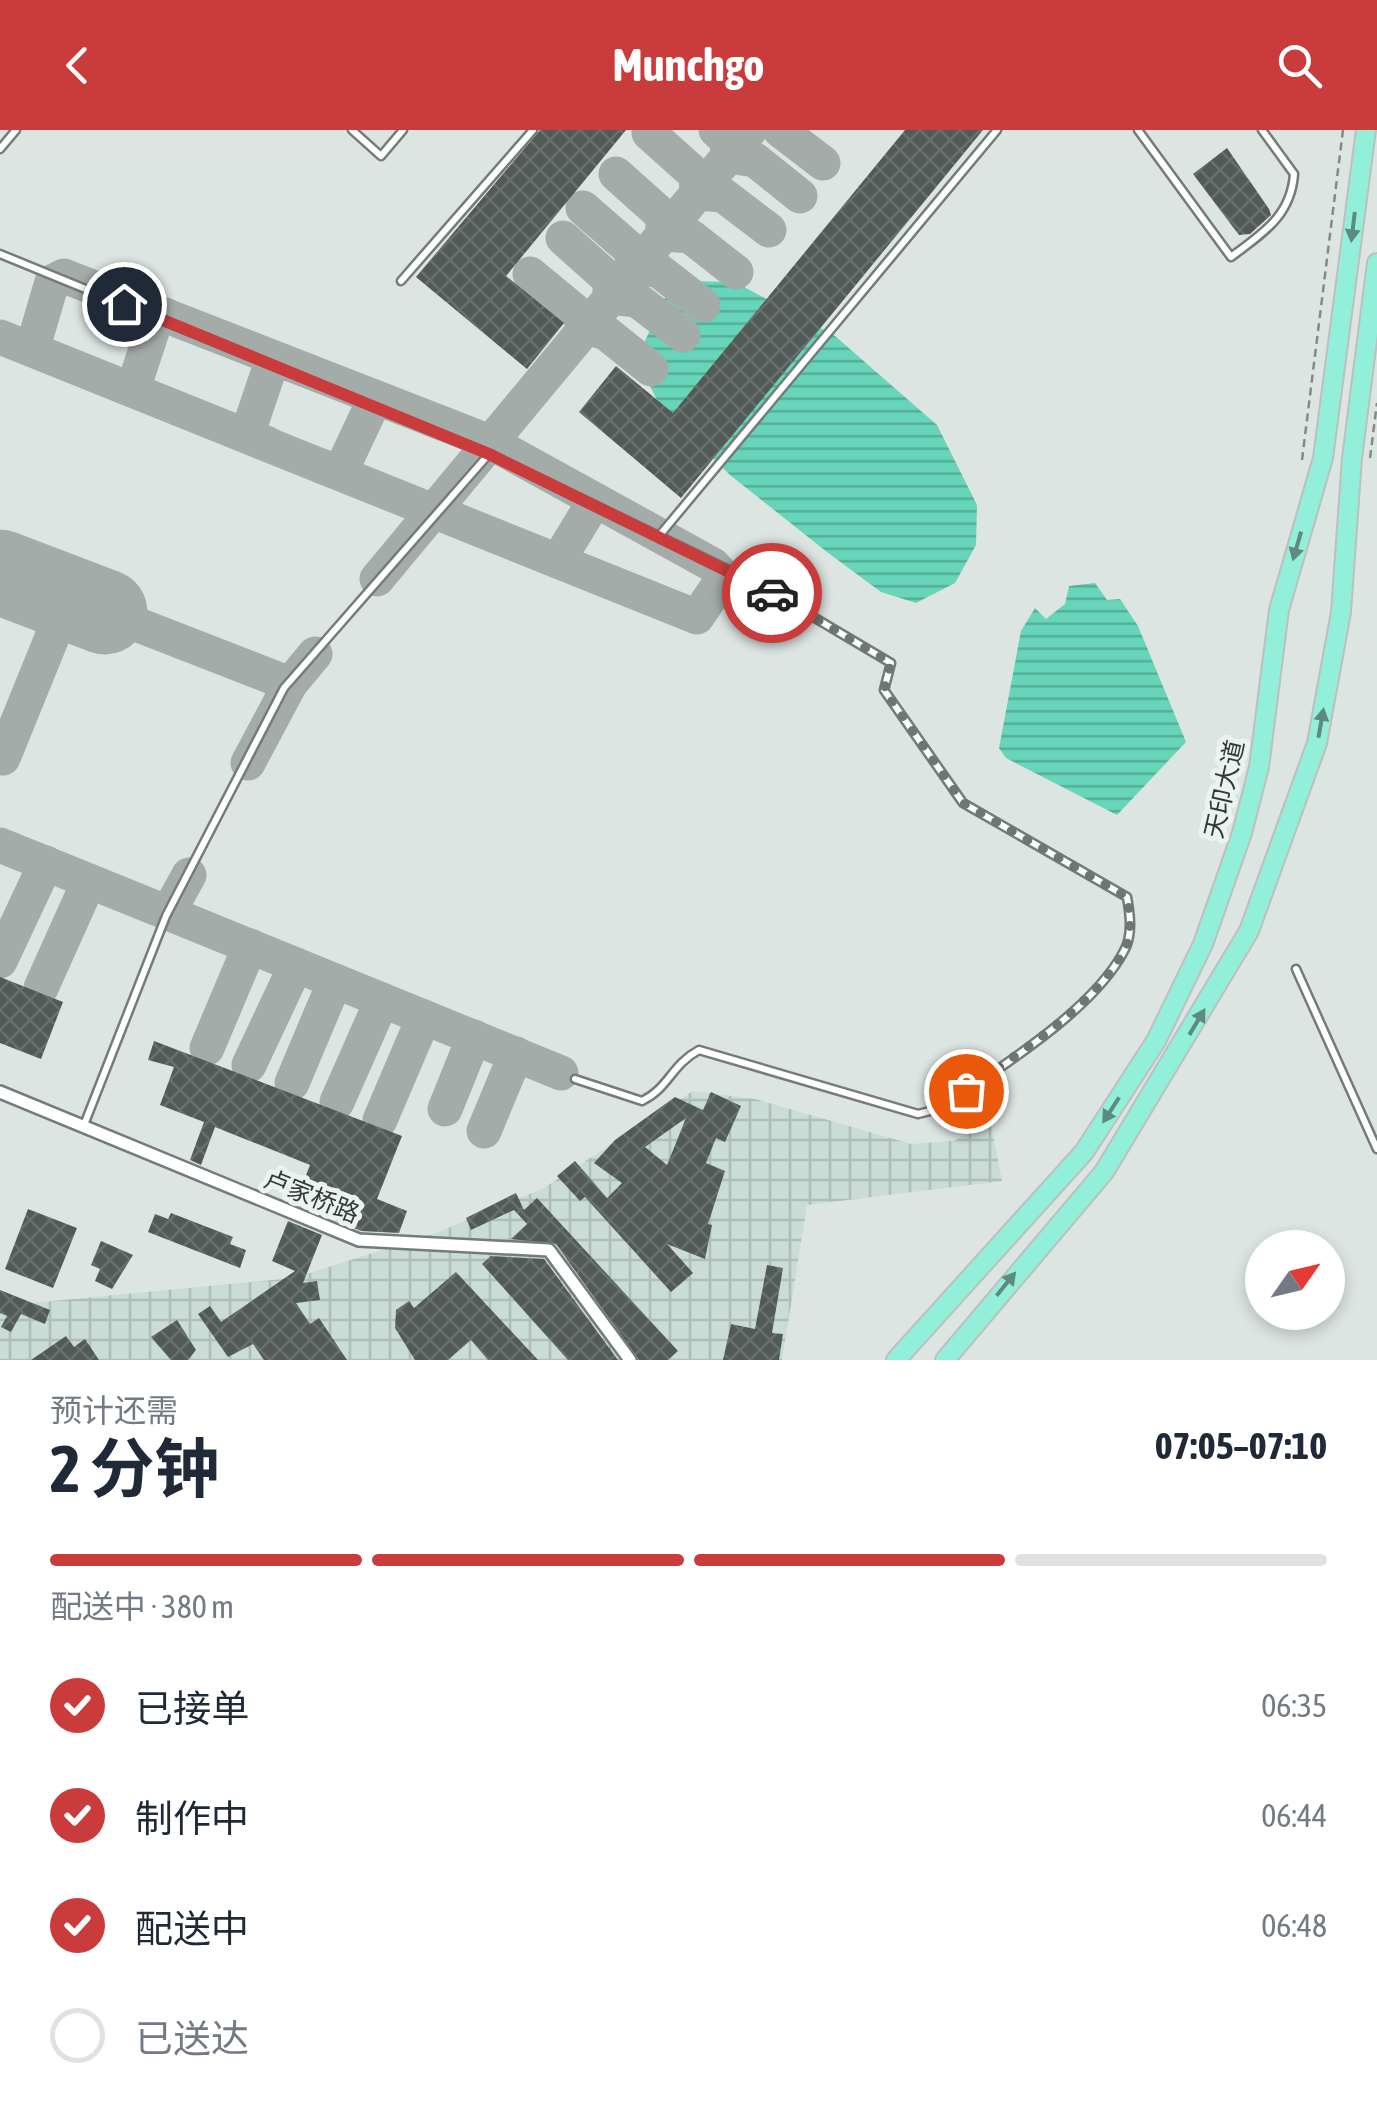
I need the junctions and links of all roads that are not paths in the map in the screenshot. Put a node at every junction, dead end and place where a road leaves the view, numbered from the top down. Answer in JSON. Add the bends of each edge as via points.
{"nodes":[{"id":1,"x":16,"y":130,"type":"edge"},
{"id":2,"x":352,"y":130,"type":"edge"},
{"id":3,"x":403,"y":130,"type":"edge"},
{"id":4,"x":533,"y":130,"type":"edge"},
{"id":5,"x":998,"y":130,"type":"edge"},
{"id":6,"x":1138,"y":130,"type":"edge"},
{"id":7,"x":1262,"y":130,"type":"edge"},
{"id":8,"x":1366,"y":130,"type":"edge"},
{"id":9,"x":0,"y":149,"type":"edge"},
{"id":10,"x":0,"y":254,"type":"edge"},
{"id":11,"x":1377,"y":263,"type":"edge"},
{"id":12,"x":401,"y":282,"type":"dead end"},
{"id":13,"x":489,"y":454,"type":"junction"},
{"id":14,"x":659,"y":536,"type":"junction"},
{"id":15,"x":1296,"y":969,"type":"dead end"},
{"id":16,"x":575,"y":1079,"type":"dead end"},
{"id":17,"x":0,"y":1092,"type":"edge"},
{"id":18,"x":84,"y":1126,"type":"junction"},
{"id":19,"x":1377,"y":1149,"type":"edge"},
{"id":20,"x":898,"y":1357,"type":"edge"},
{"id":21,"x":630,"y":1360,"type":"edge"},
{"id":22,"x":945,"y":1360,"type":"edge"}],
"edges":[{"from":1,"to":9,"type":"lane"},
{"from":2,"to":3,"type":"lane","via":[[381,156]]},
{"from":4,"to":12,"type":"lane"},
{"from":5,"to":14,"type":"lane"},
{"from":6,"to":7,"type":"lane","via":[[1230,256],[1276,224],[1292,195],[1294,174]]},
{"from":8,"to":20,"type":"main road","name":"天印大道","one_way":true,"via":[[1323,458],[1278,610],[1246,816],[1203,944],[1156,1041],[1084,1152]]},
{"from":10,"to":13,"type":"lane"},
{"from":22,"to":11,"type":"main road","one_way":true,"via":[[1104,1172],[1249,932],[1317,743],[1340,612]]},
{"from":13,"to":14,"type":"lane"},
{"from":13,"to":18,"type":"lane","via":[[284,688],[166,916]]},
{"from":14,"to":16,"type":"lane","via":[[754,582],[891,663],[884,690],[963,803],[1102,879],[1127,897],[1131,921],[1126,950],[1065,1021],[942,1108],[918,1114],[699,1050],[676,1064],[661,1092],[642,1101]]},
{"from":15,"to":19,"type":"lane"},
{"from":17,"to":18,"type":"street","name":"卢家桥路"},
{"from":18,"to":21,"type":"street","name":"卢家桥路","via":[[359,1240],[550,1250]]}]}
